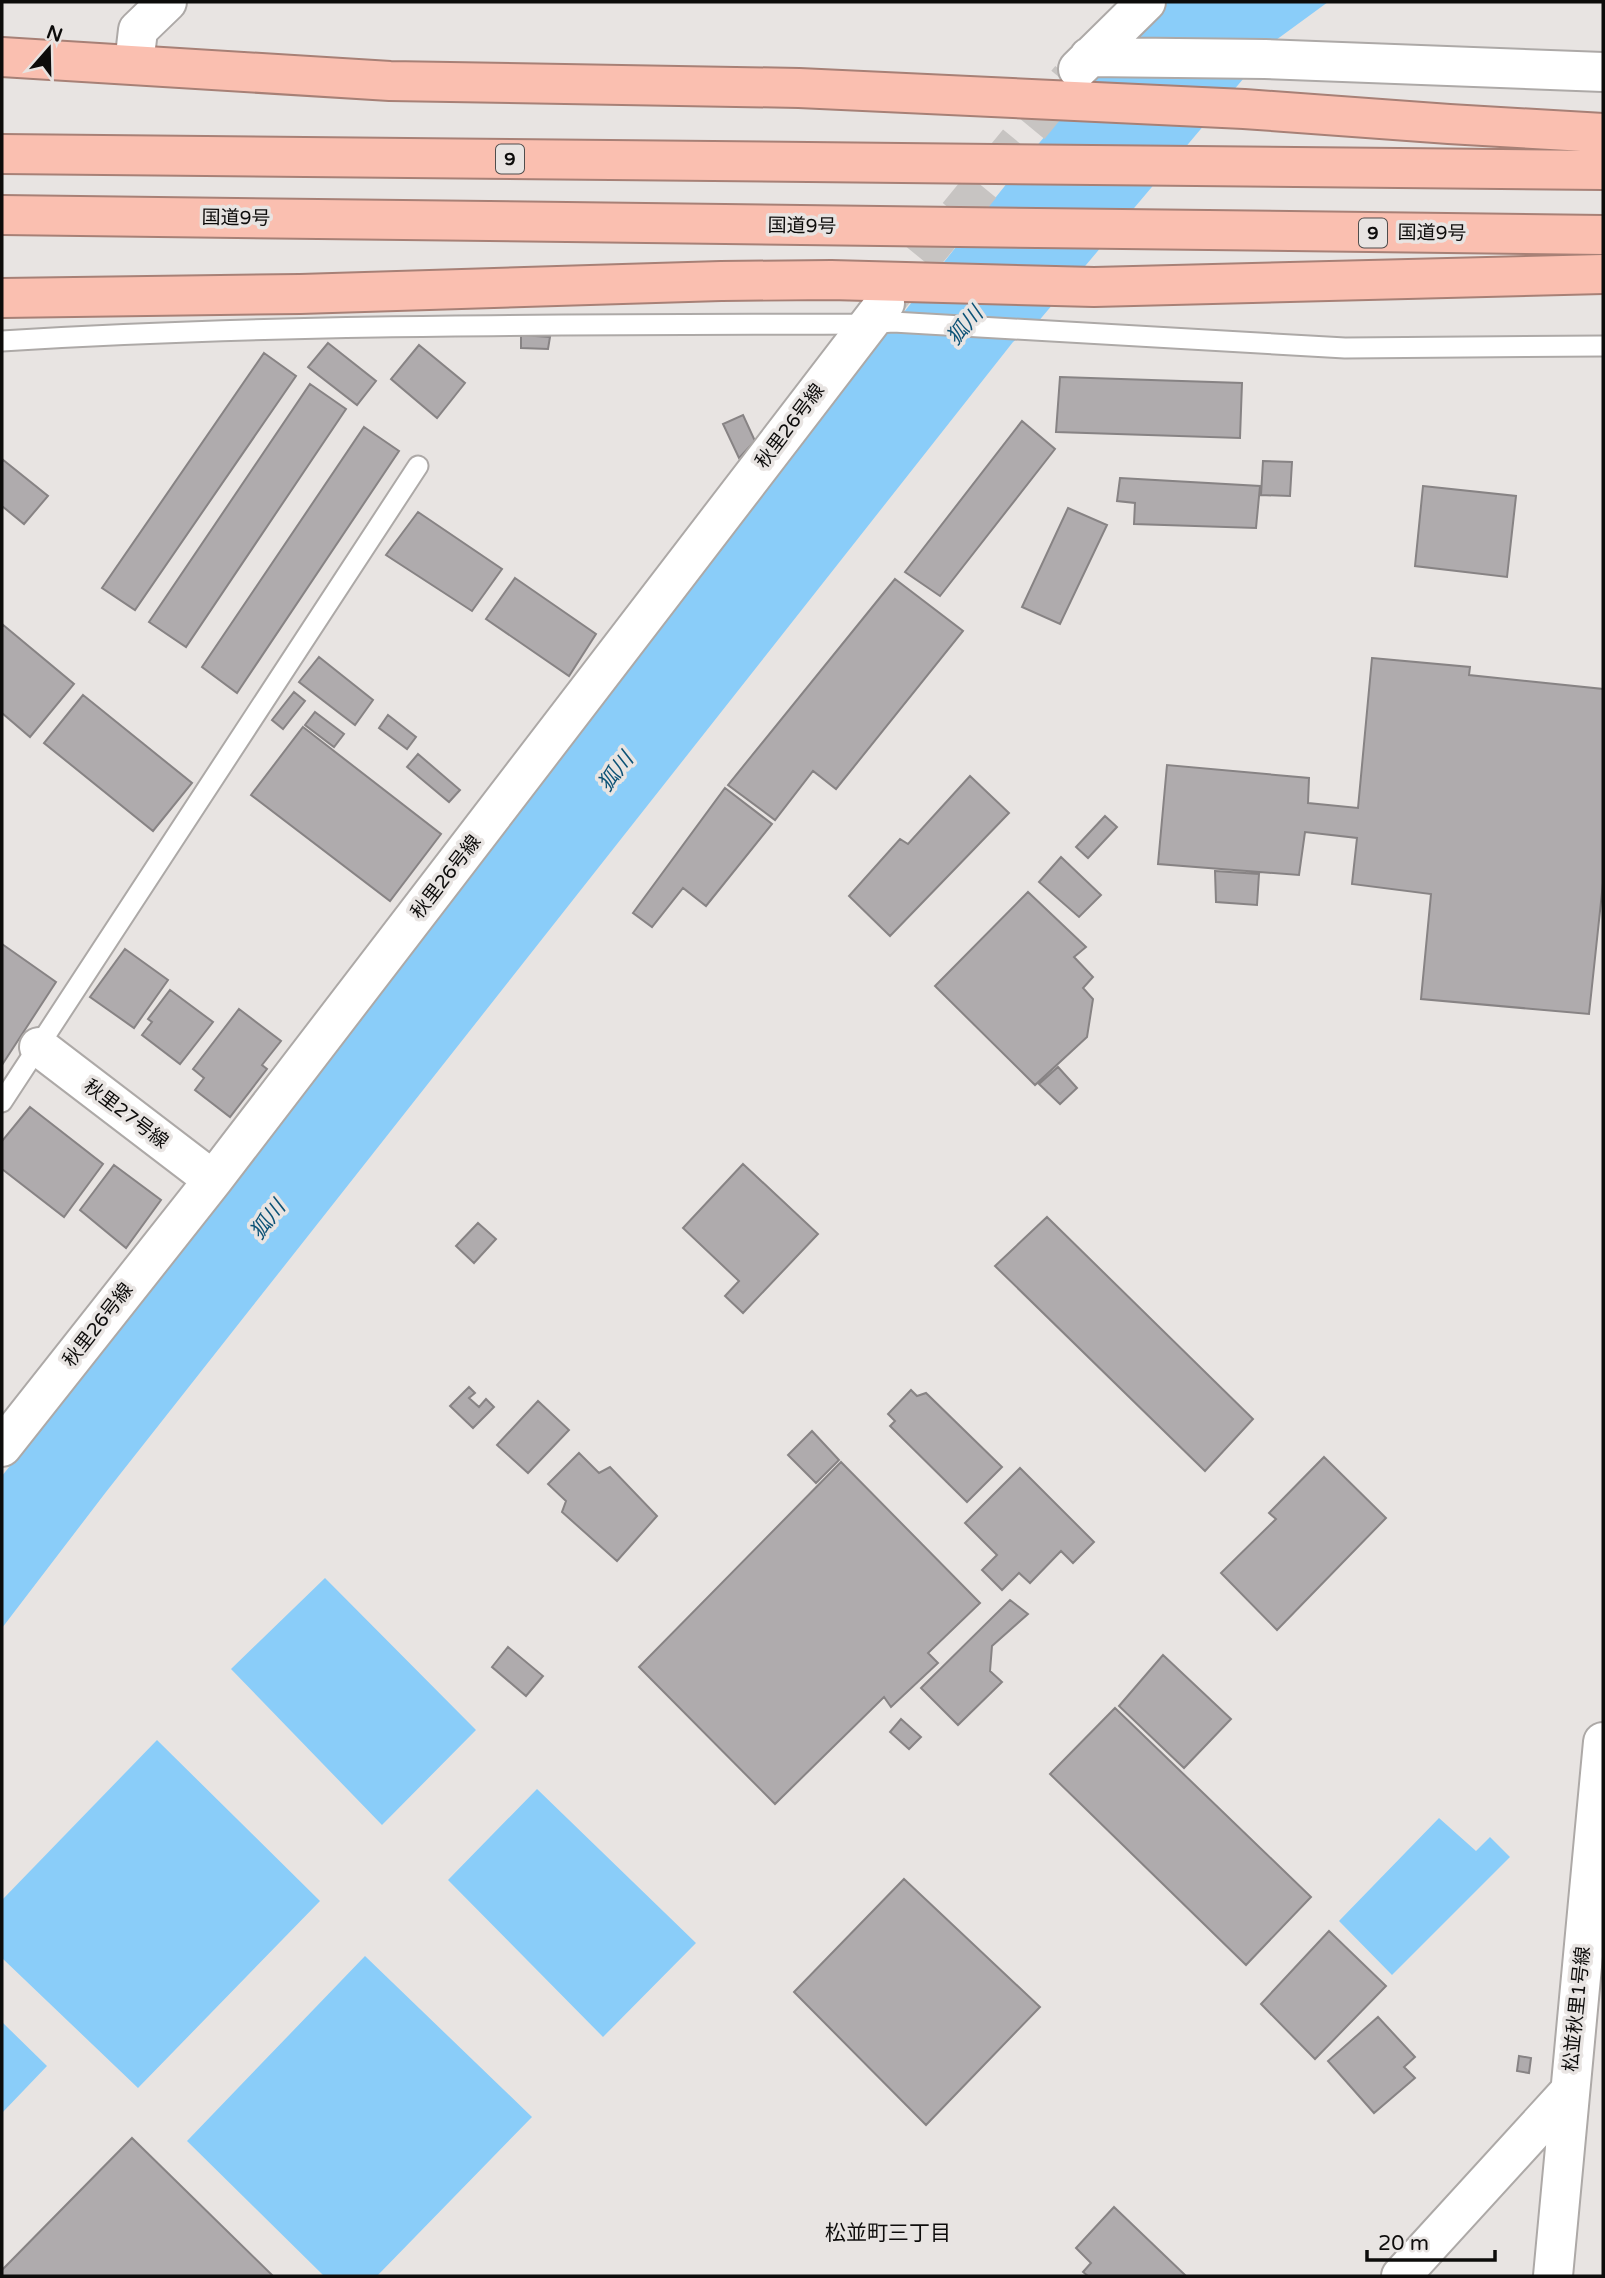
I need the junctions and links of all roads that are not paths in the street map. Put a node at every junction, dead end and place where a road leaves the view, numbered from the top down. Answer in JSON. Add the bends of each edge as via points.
{"nodes":[{"id":1,"x":167,"y":2,"type":"edge"},
{"id":2,"x":1146,"y":2,"type":"edge"},
{"id":3,"x":2,"y":57,"type":"edge"},
{"id":4,"x":134,"y":64,"type":"junction"},
{"id":5,"x":1603,"y":72,"type":"edge"},
{"id":6,"x":1086,"y":73,"type":"junction"},
{"id":7,"x":1603,"y":133,"type":"edge"},
{"id":8,"x":2,"y":154,"type":"edge"},
{"id":9,"x":1603,"y":170,"type":"edge"},
{"id":10,"x":2,"y":215,"type":"edge"},
{"id":11,"x":1603,"y":235,"type":"edge"},
{"id":12,"x":1603,"y":274,"type":"edge"},
{"id":13,"x":300,"y":294,"type":"junction"},
{"id":14,"x":2,"y":298,"type":"edge"},
{"id":15,"x":2,"y":314,"type":"edge"},
{"id":16,"x":882,"y":316,"type":"junction"},
{"id":17,"x":2,"y":341,"type":"edge"},
{"id":18,"x":1603,"y":346,"type":"edge"},
{"id":19,"x":418,"y":466,"type":"dead end"},
{"id":20,"x":39,"y":1047,"type":"junction"},
{"id":21,"x":2,"y":1102,"type":"edge"},
{"id":22,"x":213,"y":1180,"type":"junction"},
{"id":23,"x":2,"y":1447,"type":"edge"},
{"id":24,"x":1603,"y":1742,"type":"edge"},
{"id":25,"x":1569,"y":2092,"type":"junction"},
{"id":26,"x":1401,"y":2276,"type":"edge"},
{"id":27,"x":1553,"y":2276,"type":"edge"}],
"edges":[{"from":1,"to":4,"type":"street","via":[[138,30]]},
{"from":2,"to":6,"type":"street"},
{"from":3,"to":4,"type":"highway"},
{"from":4,"to":6,"type":"highway","via":[[390,81],[799,89]]},
{"from":5,"to":6,"type":"street","via":[[1265,59]]},
{"from":6,"to":7,"type":"highway","via":[[1244,109]]},
{"from":8,"to":9,"type":"highway","number":"9"},
{"from":10,"to":11,"type":"highway","name":"国道9号","number":"9"},
{"from":12,"to":13,"type":"highway","via":[[1094,287],[721,281]]},
{"from":13,"to":14,"type":"highway"},
{"from":13,"to":15,"type":"highway"},
{"from":16,"to":17,"type":"lane","via":[[109,334]]},
{"from":16,"to":18,"type":"lane","via":[[1042,331],[1345,348]]},
{"from":16,"to":22,"type":"street","name":"秋里26号線","via":[[724,514]]},
{"from":19,"to":20,"type":"lane"},
{"from":20,"to":21,"type":"lane"},
{"from":20,"to":22,"type":"street","name":"秋里27号線"},
{"from":22,"to":23,"type":"street","name":"秋里26号線"},
{"from":24,"to":25,"type":"street","name":"松並秋里1号線"},
{"from":25,"to":26,"type":"street"},
{"from":25,"to":27,"type":"street","name":"松並秋里1号線"}]}
